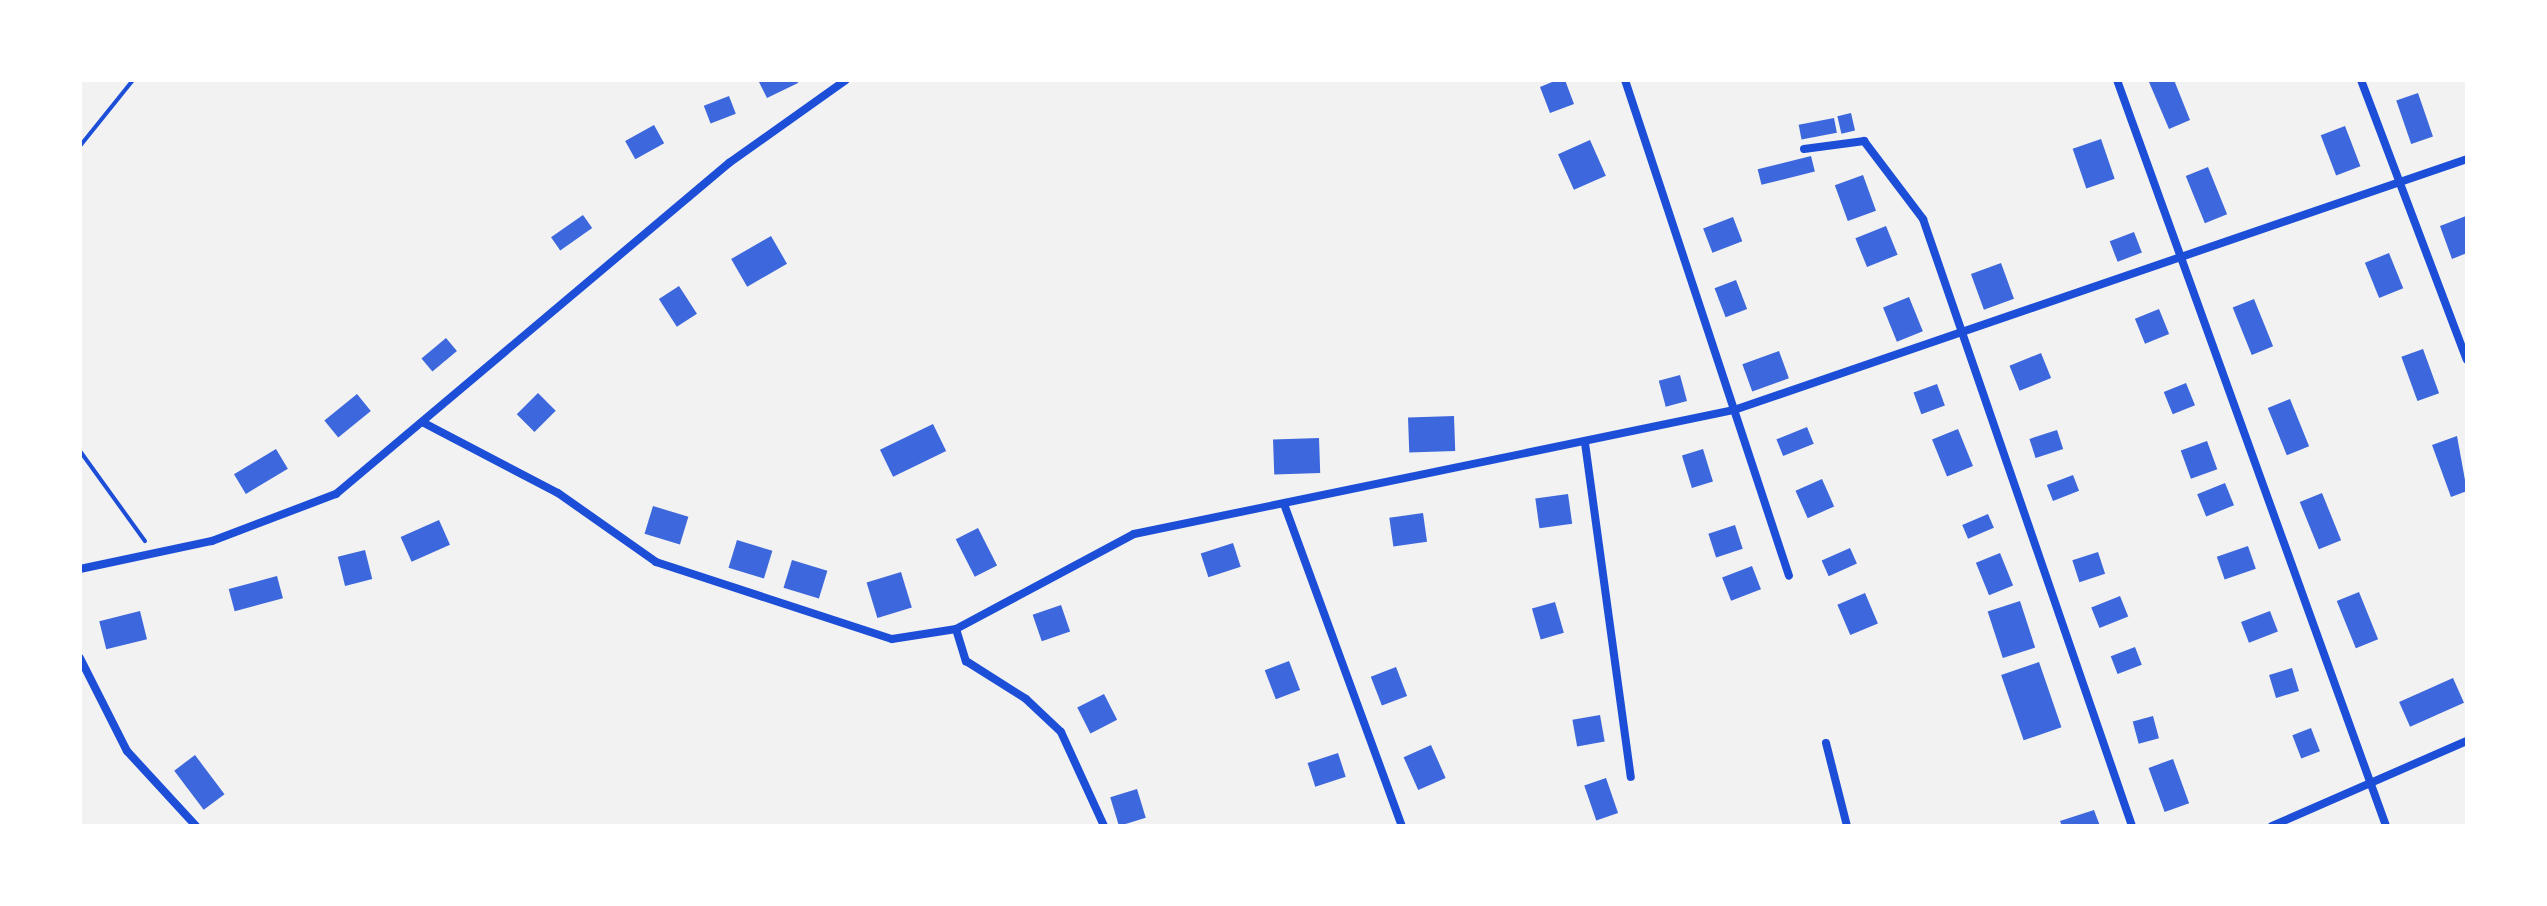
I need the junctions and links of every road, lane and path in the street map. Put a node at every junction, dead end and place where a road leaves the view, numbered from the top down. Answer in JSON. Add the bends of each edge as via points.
{"nodes":[{"id":1,"x":133,"y":80,"type":"edge"},
{"id":2,"x":846,"y":80,"type":"edge"},
{"id":3,"x":1625,"y":80,"type":"edge"},
{"id":4,"x":2117,"y":80,"type":"edge"},
{"id":5,"x":2361,"y":80,"type":"edge"},
{"id":6,"x":80,"y":146,"type":"edge"},
{"id":7,"x":1804,"y":149,"type":"dead end"},
{"id":8,"x":2467,"y":159,"type":"edge"},
{"id":9,"x":2400,"y":183,"type":"junction"},
{"id":10,"x":2179,"y":263,"type":"junction"},
{"id":11,"x":1963,"y":335,"type":"junction"},
{"id":12,"x":2467,"y":360,"type":"edge"},
{"id":13,"x":1734,"y":410,"type":"junction"},
{"id":14,"x":424,"y":423,"type":"junction"},
{"id":15,"x":1585,"y":443,"type":"junction"},
{"id":16,"x":80,"y":451,"type":"edge"},
{"id":17,"x":1284,"y":504,"type":"junction"},
{"id":18,"x":153,"y":553,"type":"junction"},
{"id":19,"x":80,"y":569,"type":"edge"},
{"id":20,"x":1789,"y":576,"type":"dead end"},
{"id":21,"x":956,"y":629,"type":"junction"},
{"id":22,"x":80,"y":658,"type":"edge"},
{"id":23,"x":2467,"y":741,"type":"edge"},
{"id":24,"x":1826,"y":743,"type":"dead end"},
{"id":25,"x":1631,"y":777,"type":"dead end"},
{"id":26,"x":2372,"y":782,"type":"junction"},
{"id":27,"x":196,"y":826,"type":"edge"},
{"id":28,"x":1104,"y":826,"type":"edge"},
{"id":29,"x":1402,"y":826,"type":"edge"},
{"id":30,"x":1847,"y":826,"type":"edge"},
{"id":31,"x":2132,"y":826,"type":"edge"},
{"id":32,"x":2272,"y":826,"type":"edge"},
{"id":33,"x":2386,"y":826,"type":"edge"}],
"edges":[{"from":1,"to":6,"type":"path"},
{"from":2,"to":14,"type":"street","via":[[729,163]]},
{"from":3,"to":13,"type":"street"},
{"from":4,"to":10,"type":"street"},
{"from":5,"to":9,"type":"street"},
{"from":7,"to":11,"type":"street","via":[[1864,141],[1923,219]]},
{"from":8,"to":9,"type":"street"},
{"from":9,"to":10,"type":"street"},
{"from":9,"to":12,"type":"street"},
{"from":10,"to":11,"type":"street"},
{"from":10,"to":26,"type":"street"},
{"from":11,"to":13,"type":"street"},
{"from":11,"to":31,"type":"street"},
{"from":13,"to":15,"type":"street"},
{"from":13,"to":20,"type":"street"},
{"from":14,"to":18,"type":"street","via":[[336,494],[212,541]]},
{"from":14,"to":21,"type":"street","via":[[558,493],[656,562],[892,639]]},
{"from":15,"to":17,"type":"street"},
{"from":15,"to":25,"type":"street"},
{"from":16,"to":18,"type":"path"},
{"from":17,"to":21,"type":"street","via":[[1134,534]]},
{"from":17,"to":29,"type":"street"},
{"from":18,"to":19,"type":"street"},
{"from":21,"to":28,"type":"street","via":[[966,661],[1026,699],[1061,732]]},
{"from":22,"to":27,"type":"street","via":[[127,751]]},
{"from":23,"to":26,"type":"street"},
{"from":24,"to":30,"type":"street"},
{"from":26,"to":32,"type":"street"},
{"from":26,"to":33,"type":"street"}]}
